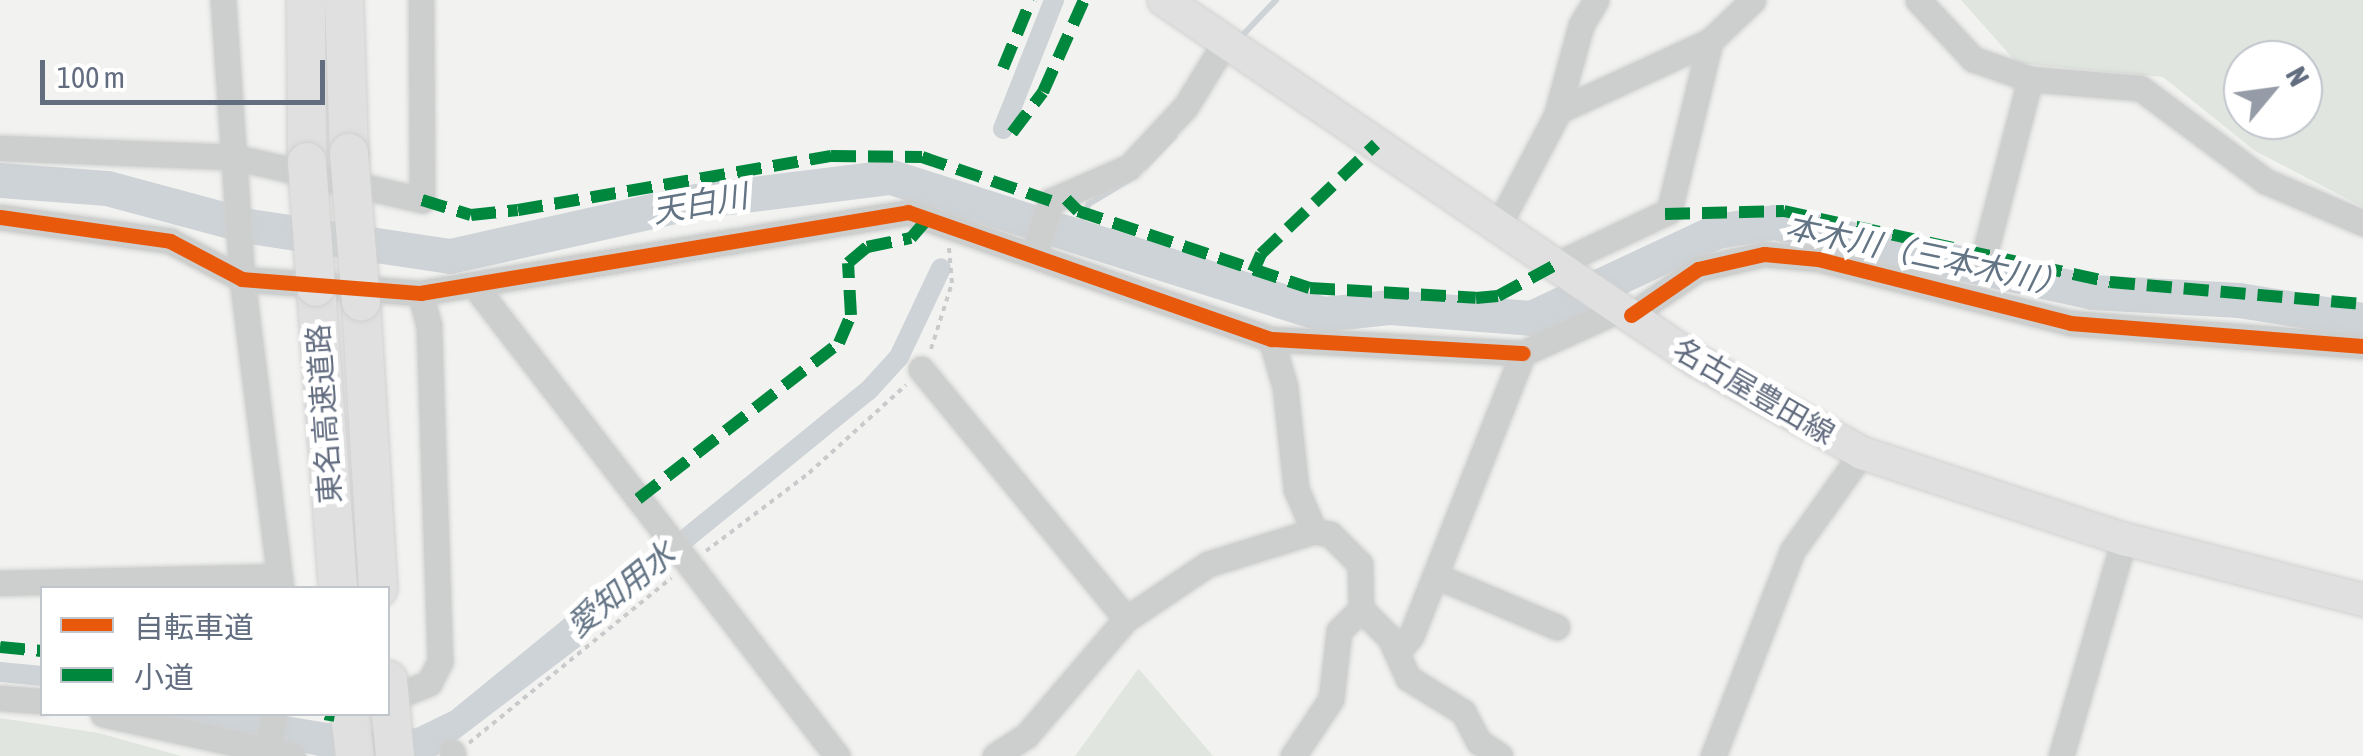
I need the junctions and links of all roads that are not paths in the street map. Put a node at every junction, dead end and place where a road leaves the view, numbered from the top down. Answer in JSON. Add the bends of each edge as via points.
{"nodes":[{"id":1,"x":223,"y":0,"type":"edge"},
{"id":2,"x":293,"y":0,"type":"edge"},
{"id":3,"x":306,"y":0,"type":"edge"},
{"id":4,"x":348,"y":0,"type":"edge"},
{"id":5,"x":421,"y":0,"type":"edge"},
{"id":6,"x":1164,"y":0,"type":"edge"},
{"id":7,"x":1753,"y":0,"type":"edge"},
{"id":8,"x":1918,"y":0,"type":"edge"},
{"id":9,"x":1601,"y":1,"type":"edge"},
{"id":10,"x":1710,"y":41,"type":"junction"},
{"id":11,"x":1225,"y":42,"type":"junction"},
{"id":12,"x":2030,"y":79,"type":"junction"},
{"id":13,"x":1558,"y":110,"type":"junction"},
{"id":14,"x":0,"y":148,"type":"edge"},
{"id":15,"x":234,"y":156,"type":"junction"},
{"id":16,"x":307,"y":162,"type":"junction"},
{"id":17,"x":0,"y":217,"type":"edge"},
{"id":18,"x":2363,"y":223,"type":"edge"},
{"id":19,"x":1498,"y":226,"type":"junction"},
{"id":20,"x":1034,"y":254,"type":"junction"},
{"id":21,"x":1984,"y":256,"type":"dead end"},
{"id":22,"x":242,"y":269,"type":"junction"},
{"id":23,"x":1563,"y":269,"type":"junction"},
{"id":24,"x":474,"y":285,"type":"junction"},
{"id":25,"x":420,"y":293,"type":"junction"},
{"id":26,"x":1622,"y":309,"type":"junction"},
{"id":27,"x":1270,"y":339,"type":"junction"},
{"id":28,"x":2363,"y":346,"type":"edge"},
{"id":29,"x":1522,"y":353,"type":"junction"},
{"id":30,"x":921,"y":370,"type":"road end"},
{"id":31,"x":1862,"y":453,"type":"junction"},
{"id":32,"x":1314,"y":531,"type":"junction"},
{"id":33,"x":2124,"y":538,"type":"junction"},
{"id":34,"x":1436,"y":576,"type":"junction"},
{"id":35,"x":280,"y":582,"type":"edge"},
{"id":36,"x":0,"y":583,"type":"edge"},
{"id":37,"x":338,"y":586,"type":"edge"},
{"id":38,"x":378,"y":586,"type":"edge"},
{"id":39,"x":2363,"y":600,"type":"edge"},
{"id":40,"x":1361,"y":609,"type":"junction"},
{"id":41,"x":1126,"y":620,"type":"junction"},
{"id":42,"x":1557,"y":627,"type":"dead end"},
{"id":43,"x":1397,"y":653,"type":"junction"},
{"id":44,"x":0,"y":698,"type":"edge"},
{"id":45,"x":390,"y":700,"type":"edge"},
{"id":46,"x":40,"y":701,"type":"edge"},
{"id":47,"x":390,"y":702,"type":"edge"},
{"id":48,"x":112,"y":716,"type":"edge"},
{"id":49,"x":274,"y":716,"type":"edge"},
{"id":50,"x":350,"y":716,"type":"edge"},
{"id":51,"x":275,"y":754,"type":"edge"},
{"id":52,"x":1492,"y":755,"type":"edge"},
{"id":53,"x":354,"y":756,"type":"edge"},
{"id":54,"x":395,"y":756,"type":"edge"},
{"id":55,"x":837,"y":756,"type":"edge"},
{"id":56,"x":996,"y":756,"type":"edge"},
{"id":57,"x":1293,"y":756,"type":"edge"},
{"id":58,"x":1713,"y":756,"type":"edge"},
{"id":59,"x":2061,"y":756,"type":"edge"}],
"edges":[{"from":1,"to":15,"type":"street"},
{"from":2,"to":16,"type":"street"},
{"from":3,"to":16,"type":"highway","name":"東名高速道路"},
{"from":4,"to":38,"type":"highway","name":"東名高速道路","bridge":true,"via":[[349,153]]},
{"from":5,"to":15,"type":"street","via":[[422,200]]},
{"from":6,"to":11,"type":"main road","name":"名古屋豊田線"},
{"from":7,"to":10,"type":"street"},
{"from":8,"to":12,"type":"street","via":[[1973,59]]},
{"from":9,"to":13,"type":"street","via":[[1581,24]]},
{"from":10,"to":13,"type":"street"},
{"from":10,"to":23,"type":"street","via":[[1669,211]]},
{"from":11,"to":19,"type":"main road","name":"名古屋豊田線"},
{"from":11,"to":20,"type":"street","via":[[1186,106],[1129,167],[1052,201]]},
{"from":12,"to":18,"type":"street","via":[[2140,88],[2265,181]]},
{"from":12,"to":21,"type":"street"},
{"from":13,"to":19,"type":"street"},
{"from":14,"to":15,"type":"street"},
{"from":15,"to":22,"type":"street"},
{"from":16,"to":37,"type":"highway","name":"東名高速道路","bridge":true},
{"from":17,"to":22,"type":"street","via":[[170,240]]},
{"from":19,"to":23,"type":"main road","name":"名古屋豊田線"},
{"from":20,"to":24,"type":"street","via":[[908,212],[868,212]]},
{"from":20,"to":27,"type":"street"},
{"from":22,"to":25,"type":"street"},
{"from":22,"to":35,"type":"street"},
{"from":23,"to":26,"type":"main road","name":"名古屋豊田線"},
{"from":24,"to":25,"type":"street"},
{"from":24,"to":55,"type":"street"},
{"from":25,"to":45,"type":"street","via":[[429,326],[440,662],[414,694]]},
{"from":26,"to":28,"type":"street","via":[[1698,269],[1764,254],[1818,260],[2071,322]]},
{"from":26,"to":29,"type":"street"},
{"from":26,"to":31,"type":"main road","name":"名古屋豊田線"},
{"from":27,"to":29,"type":"street"},
{"from":27,"to":32,"type":"street","via":[[1285,387],[1296,489]]},
{"from":29,"to":34,"type":"street"},
{"from":30,"to":41,"type":"street"},
{"from":31,"to":33,"type":"main road","name":"名古屋豊田線"},
{"from":31,"to":58,"type":"street","via":[[1792,551]]},
{"from":32,"to":40,"type":"street","via":[[1330,534],[1360,564]]},
{"from":32,"to":41,"type":"street","via":[[1208,564]]},
{"from":33,"to":39,"type":"main road","name":"名古屋豊田線"},
{"from":33,"to":59,"type":"street"},
{"from":34,"to":42,"type":"street"},
{"from":34,"to":43,"type":"street"},
{"from":35,"to":36,"type":"street"},
{"from":40,"to":43,"type":"street"},
{"from":40,"to":57,"type":"street","via":[[1339,631],[1330,699]]},
{"from":41,"to":56,"type":"street","via":[[1026,736]]},
{"from":43,"to":52,"type":"street","via":[[1408,678],[1463,712]]},
{"from":44,"to":46,"type":"street"},
{"from":47,"to":54,"type":"highway","bridge":true},
{"from":48,"to":51,"type":"street"},
{"from":49,"to":51,"type":"street"},
{"from":50,"to":53,"type":"highway"}]}
